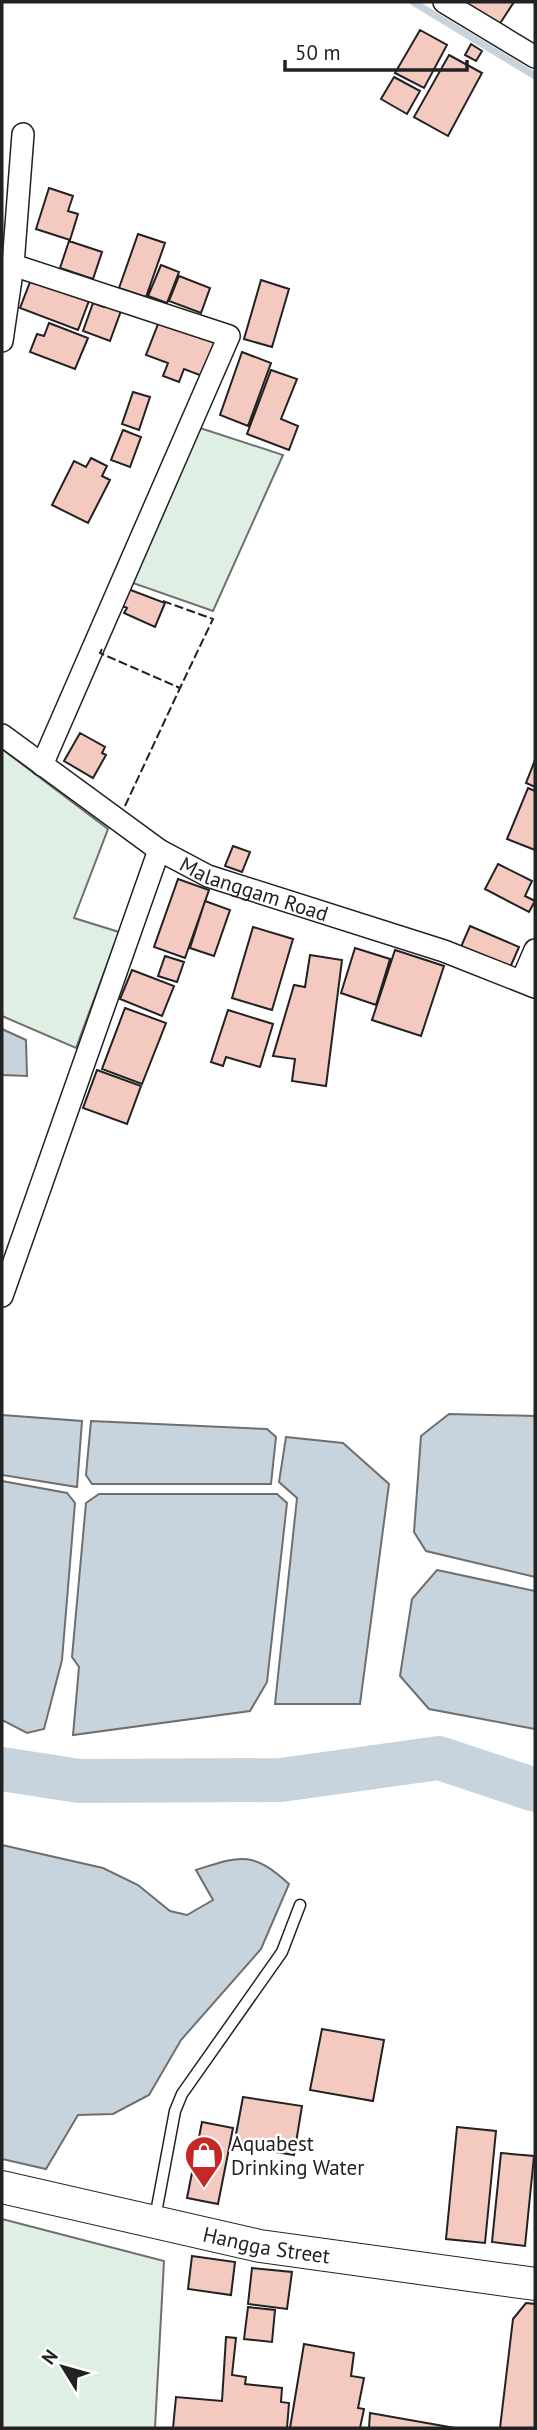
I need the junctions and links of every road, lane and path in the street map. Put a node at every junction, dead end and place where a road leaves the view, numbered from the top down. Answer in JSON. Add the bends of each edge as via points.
{"nodes":[{"id":1,"x":444,"y":2,"type":"edge"},
{"id":2,"x":535,"y":57,"type":"edge"},
{"id":3,"x":23,"y":134,"type":"dead end"},
{"id":4,"x":13,"y":265,"type":"junction"},
{"id":5,"x":2,"y":341,"type":"edge"},
{"id":6,"x":2,"y":735,"type":"edge"},
{"id":7,"x":43,"y":765,"type":"junction"},
{"id":8,"x":159,"y":850,"type":"junction"},
{"id":9,"x":535,"y":950,"type":"edge"},
{"id":10,"x":528,"y":983,"type":"edge"},
{"id":11,"x":2,"y":1296,"type":"edge"},
{"id":12,"x":300,"y":1905,"type":"dead end"},
{"id":13,"x":2,"y":2187,"type":"edge"},
{"id":14,"x":154,"y":2224,"type":"junction"},
{"id":15,"x":535,"y":2284,"type":"edge"}],
"edges":[{"from":1,"to":2,"type":"street"},
{"from":3,"to":4,"type":"street"},
{"from":4,"to":5,"type":"street"},
{"from":4,"to":7,"type":"street","via":[[229,336]]},
{"from":6,"to":7,"type":"street","name":"Malanggam Road"},
{"from":7,"to":8,"type":"street","name":"Malanggam Road"},
{"from":8,"to":10,"type":"street","name":"Malanggam Road","via":[[208,876],[444,951]]},
{"from":8,"to":11,"type":"street"},
{"from":9,"to":10,"type":"street"},
{"from":12,"to":14,"type":"lane","via":[[282,1952],[182,2094]]},
{"from":13,"to":14,"type":"street","name":"Hangga Street"},
{"from":14,"to":15,"type":"street","name":"Hangga Street","via":[[260,2246]]}]}
